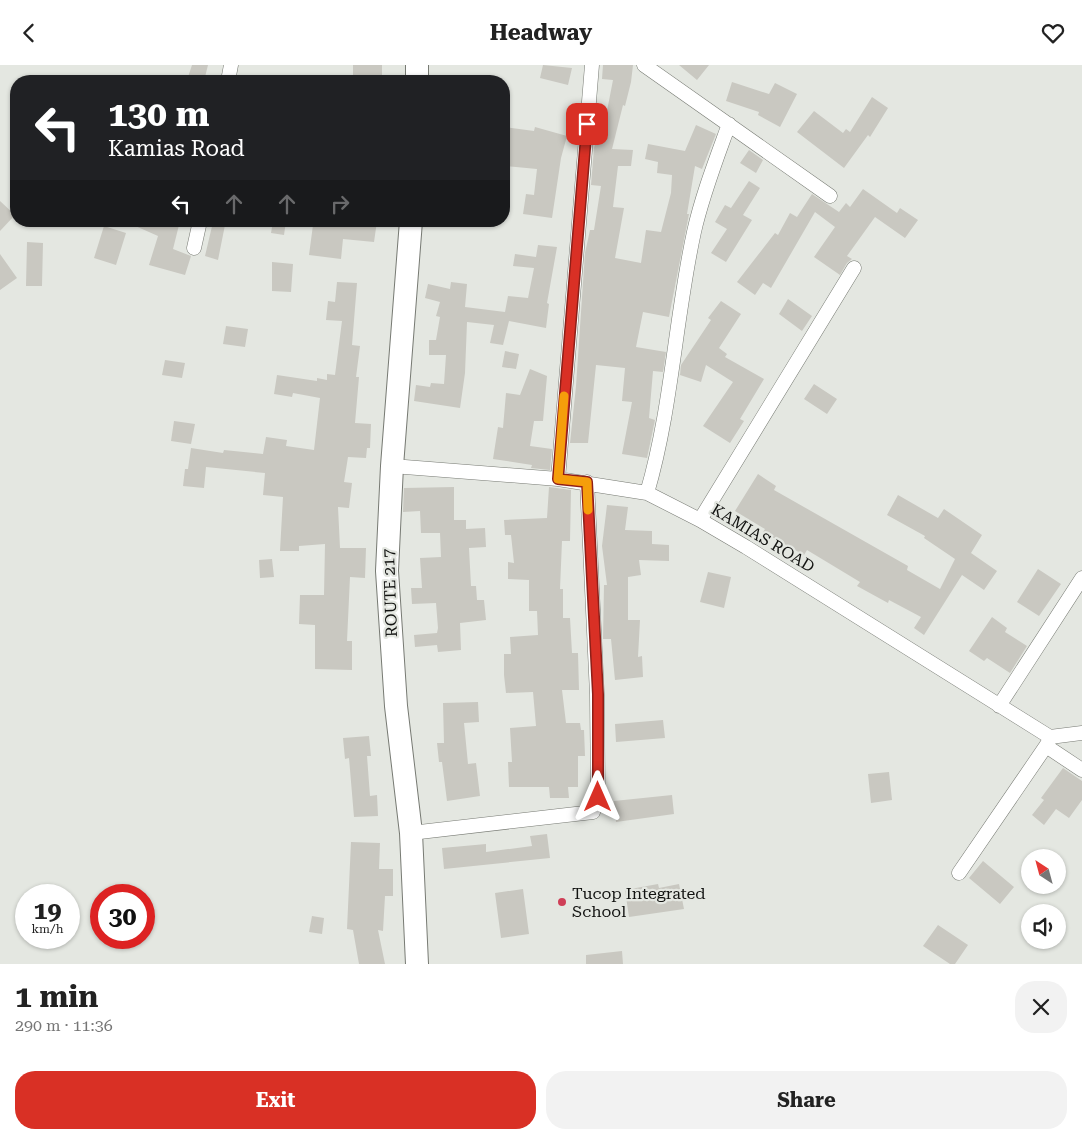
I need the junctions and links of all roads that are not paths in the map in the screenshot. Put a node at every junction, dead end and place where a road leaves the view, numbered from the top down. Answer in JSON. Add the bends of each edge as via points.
{"nodes":[{"id":1,"x":592,"y":65,"type":"edge"},
{"id":2,"x":644,"y":65,"type":"edge"},
{"id":3,"x":729,"y":124,"type":"junction"},
{"id":4,"x":830,"y":196,"type":"dead end"},
{"id":5,"x":199,"y":227,"type":"edge"},
{"id":6,"x":411,"y":227,"type":"edge"},
{"id":7,"x":194,"y":248,"type":"dead end"},
{"id":8,"x":854,"y":268,"type":"dead end"},
{"id":9,"x":392,"y":466,"type":"junction"},
{"id":10,"x":558,"y":479,"type":"junction"},
{"id":11,"x":587,"y":482,"type":"junction"},
{"id":12,"x":647,"y":493,"type":"junction"},
{"id":13,"x":700,"y":520,"type":"junction"},
{"id":14,"x":1082,"y":578,"type":"edge"},
{"id":15,"x":999,"y":706,"type":"junction"},
{"id":16,"x":1082,"y":733,"type":"edge"},
{"id":17,"x":1048,"y":741,"type":"junction"},
{"id":18,"x":1082,"y":770,"type":"edge"},
{"id":19,"x":411,"y":833,"type":"junction"},
{"id":20,"x":959,"y":873,"type":"dead end"},
{"id":21,"x":417,"y":964,"type":"edge"}],
"edges":[{"from":1,"to":10,"type":"street"},
{"from":2,"to":3,"type":"street"},
{"from":3,"to":4,"type":"street"},
{"from":3,"to":12,"type":"street","via":[[694,232],[668,402]]},
{"from":5,"to":7,"type":"street"},
{"from":6,"to":9,"type":"main road","name":"ROUTE 217"},
{"from":8,"to":13,"type":"street"},
{"from":9,"to":10,"type":"street","name":"KAMIAS ROAD"},
{"from":9,"to":19,"type":"main road","name":"ROUTE 217","via":[[387,571],[396,706]]},
{"from":10,"to":11,"type":"street","name":"KAMIAS ROAD"},
{"from":11,"to":12,"type":"street","name":"KAMIAS ROAD"},
{"from":11,"to":19,"type":"street","via":[[598,694],[598,797],[594,812]]},
{"from":12,"to":13,"type":"street","name":"KAMIAS ROAD"},
{"from":13,"to":15,"type":"street","name":"KAMIAS ROAD"},
{"from":14,"to":15,"type":"street"},
{"from":15,"to":17,"type":"street","name":"KAMIAS ROAD"},
{"from":16,"to":17,"type":"street"},
{"from":17,"to":18,"type":"street","name":"KAMIAS ROAD"},
{"from":17,"to":20,"type":"street"},
{"from":19,"to":21,"type":"main road","name":"ROUTE 217"}]}
